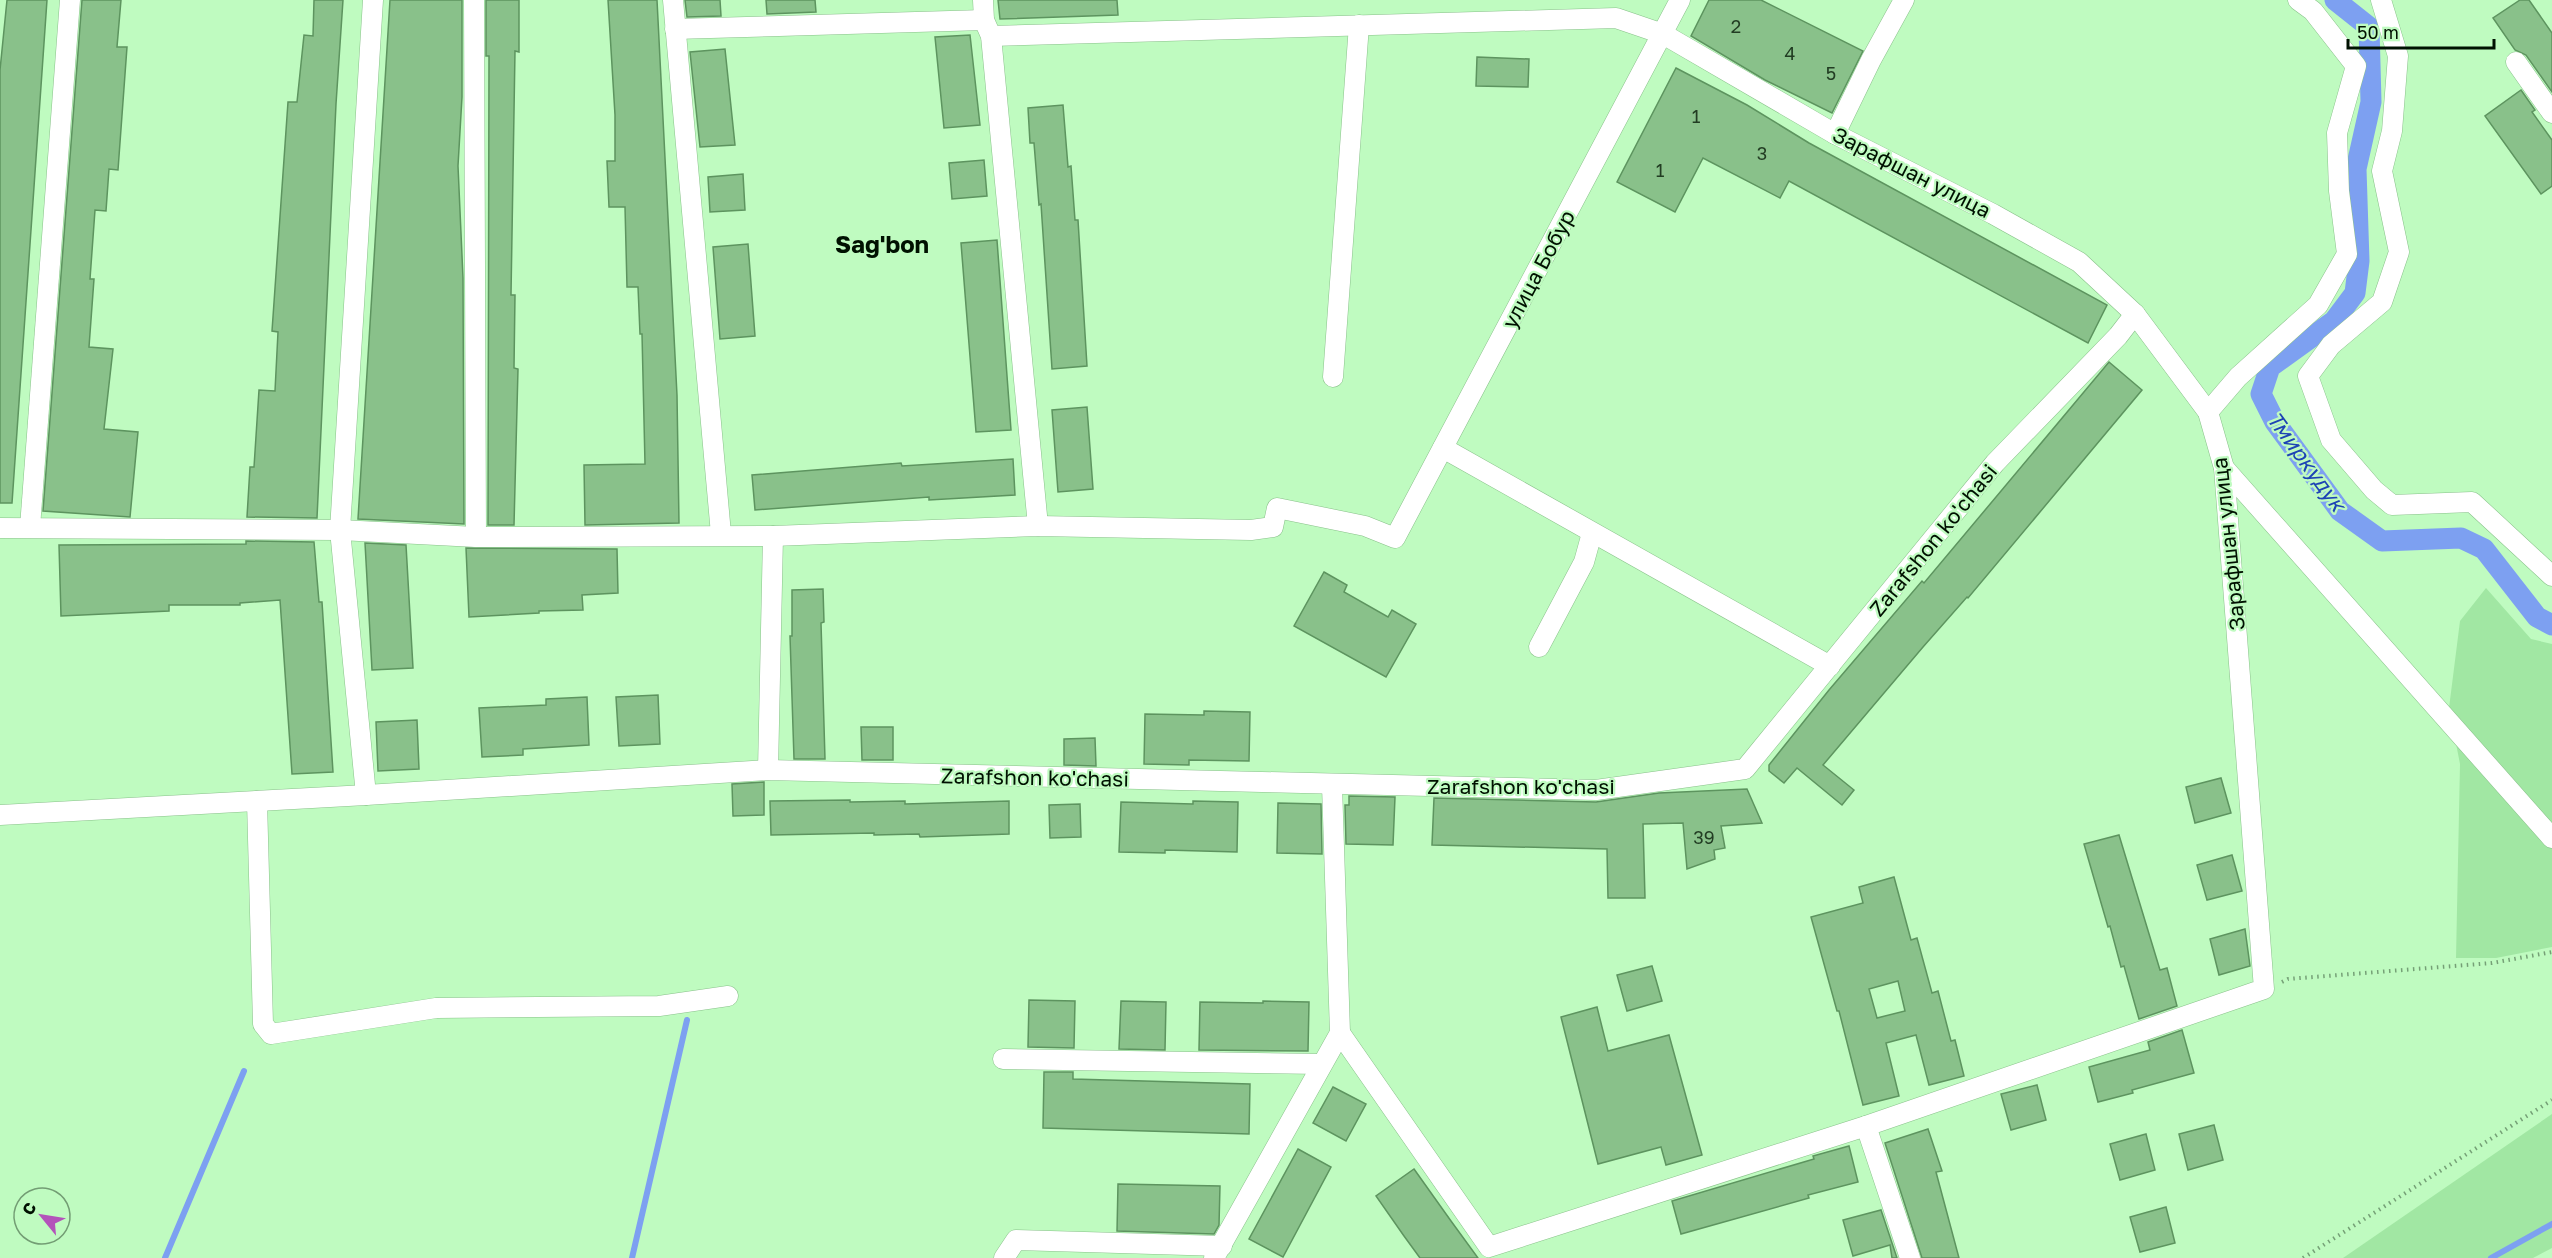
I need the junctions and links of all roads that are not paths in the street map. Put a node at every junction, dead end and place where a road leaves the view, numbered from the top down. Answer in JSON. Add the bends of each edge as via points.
{"nodes":[{"id":1,"x":70,"y":0,"type":"edge"},
{"id":2,"x":373,"y":0,"type":"edge"},
{"id":3,"x":474,"y":0,"type":"edge"},
{"id":4,"x":674,"y":0,"type":"edge"},
{"id":5,"x":983,"y":0,"type":"edge"},
{"id":6,"x":1680,"y":0,"type":"edge"},
{"id":7,"x":1904,"y":0,"type":"edge"},
{"id":8,"x":2298,"y":0,"type":"edge"},
{"id":9,"x":2381,"y":0,"type":"edge"},
{"id":10,"x":1359,"y":25,"type":"junction"},
{"id":11,"x":988,"y":28,"type":"junction"},
{"id":12,"x":675,"y":29,"type":"junction"},
{"id":13,"x":1664,"y":34,"type":"junction"},
{"id":14,"x":2516,"y":62,"type":"dead end"},
{"id":15,"x":2552,"y":112,"type":"edge"},
{"id":16,"x":1836,"y":134,"type":"junction"},
{"id":17,"x":2135,"y":314,"type":"junction"},
{"id":18,"x":1333,"y":377,"type":"dead end"},
{"id":19,"x":2208,"y":412,"type":"junction"},
{"id":20,"x":1443,"y":448,"type":"junction"},
{"id":21,"x":2224,"y":468,"type":"junction"},
{"id":22,"x":1038,"y":526,"type":"junction"},
{"id":23,"x":30,"y":527,"type":"junction"},
{"id":24,"x":0,"y":528,"type":"edge"},
{"id":25,"x":340,"y":530,"type":"junction"},
{"id":26,"x":1592,"y":533,"type":"junction"},
{"id":27,"x":721,"y":534,"type":"junction"},
{"id":28,"x":773,"y":536,"type":"junction"},
{"id":29,"x":477,"y":537,"type":"junction"},
{"id":30,"x":2552,"y":576,"type":"edge"},
{"id":31,"x":1539,"y":646,"type":"dead end"},
{"id":32,"x":1830,"y":666,"type":"junction"},
{"id":33,"x":768,"y":770,"type":"junction"},
{"id":34,"x":1332,"y":784,"type":"junction"},
{"id":35,"x":366,"y":795,"type":"junction"},
{"id":36,"x":257,"y":801,"type":"junction"},
{"id":37,"x":0,"y":815,"type":"edge"},
{"id":38,"x":2552,"y":838,"type":"edge"},
{"id":39,"x":728,"y":996,"type":"dead end"},
{"id":40,"x":1340,"y":1033,"type":"junction"},
{"id":41,"x":1003,"y":1059,"type":"dead end"},
{"id":42,"x":1322,"y":1064,"type":"junction"},
{"id":43,"x":1866,"y":1126,"type":"junction"},
{"id":44,"x":1218,"y":1252,"type":"edge"},
{"id":45,"x":1493,"y":1253,"type":"edge"},
{"id":46,"x":1004,"y":1258,"type":"edge"},
{"id":47,"x":1910,"y":1258,"type":"edge"}],
"edges":[{"from":1,"to":23,"type":"street"},
{"from":2,"to":25,"type":"street"},
{"from":3,"to":29,"type":"street"},
{"from":4,"to":12,"type":"street"},
{"from":5,"to":11,"type":"street"},
{"from":6,"to":13,"type":"street","name":"улица Бобур"},
{"from":7,"to":16,"type":"street"},
{"from":8,"to":19,"type":"street","via":[[2313,11],[2356,66],[2337,133],[2347,254],[2318,305],[2238,376]]},
{"from":9,"to":30,"type":"street","via":[[2398,56],[2392,131],[2382,171],[2398,252],[2382,302],[2331,345],[2308,376],[2331,440],[2392,505],[2472,502]]},
{"from":10,"to":11,"type":"street","name":"Зарафшан улица"},
{"from":10,"to":13,"type":"street","name":"Зарафшан улица","via":[[1616,18]]},
{"from":10,"to":18,"type":"street"},
{"from":11,"to":12,"type":"street","name":"Зарафшан улица"},
{"from":11,"to":22,"type":"street"},
{"from":12,"to":27,"type":"street"},
{"from":13,"to":16,"type":"street","name":"Зарафшан улица"},
{"from":13,"to":20,"type":"street","name":"улица Бобур"},
{"from":14,"to":15,"type":"street"},
{"from":16,"to":17,"type":"street","name":"Зарафшан улица","via":[[2079,262]]},
{"from":17,"to":19,"type":"street","name":"Зарафшан улица"},
{"from":17,"to":32,"type":"street","name":"Zarafshon ko'chasi","via":[[1995,463]]},
{"from":19,"to":21,"type":"street","name":"Зарафшан улица"},
{"from":20,"to":22,"type":"street","name":"улица Бобур","via":[[1395,538],[1314,513],[1276,508],[1274,527],[1251,530]]},
{"from":20,"to":26,"type":"street"},
{"from":21,"to":38,"type":"street"},
{"from":21,"to":43,"type":"street","name":"Зарафшан улица","via":[[2264,989]]},
{"from":22,"to":28,"type":"street"},
{"from":23,"to":24,"type":"street"},
{"from":23,"to":25,"type":"street"},
{"from":25,"to":29,"type":"street"},
{"from":25,"to":35,"type":"street"},
{"from":26,"to":31,"type":"street","via":[[1584,562]]},
{"from":26,"to":32,"type":"street"},
{"from":27,"to":28,"type":"street"},
{"from":27,"to":29,"type":"street"},
{"from":28,"to":33,"type":"street"},
{"from":32,"to":34,"type":"street","name":"Zarafshon ko'chasi","via":[[1745,769],[1596,790]]},
{"from":33,"to":34,"type":"street","name":"Zarafshon ko'chasi"},
{"from":33,"to":35,"type":"street","name":"Zarafshon ko'chasi"},
{"from":34,"to":40,"type":"street"},
{"from":35,"to":36,"type":"street","name":"Zarafshon ko'chasi"},
{"from":36,"to":37,"type":"street","name":"Zarafshon ko'chasi"},
{"from":36,"to":39,"type":"street","via":[[263,1024],[271,1034],[436,1008],[659,1006]]},
{"from":40,"to":42,"type":"street"},
{"from":40,"to":45,"type":"street"},
{"from":41,"to":42,"type":"street"},
{"from":42,"to":44,"type":"street"},
{"from":43,"to":45,"type":"street"},
{"from":43,"to":47,"type":"street"},
{"from":44,"to":46,"type":"street","via":[[1016,1240]]}]}
